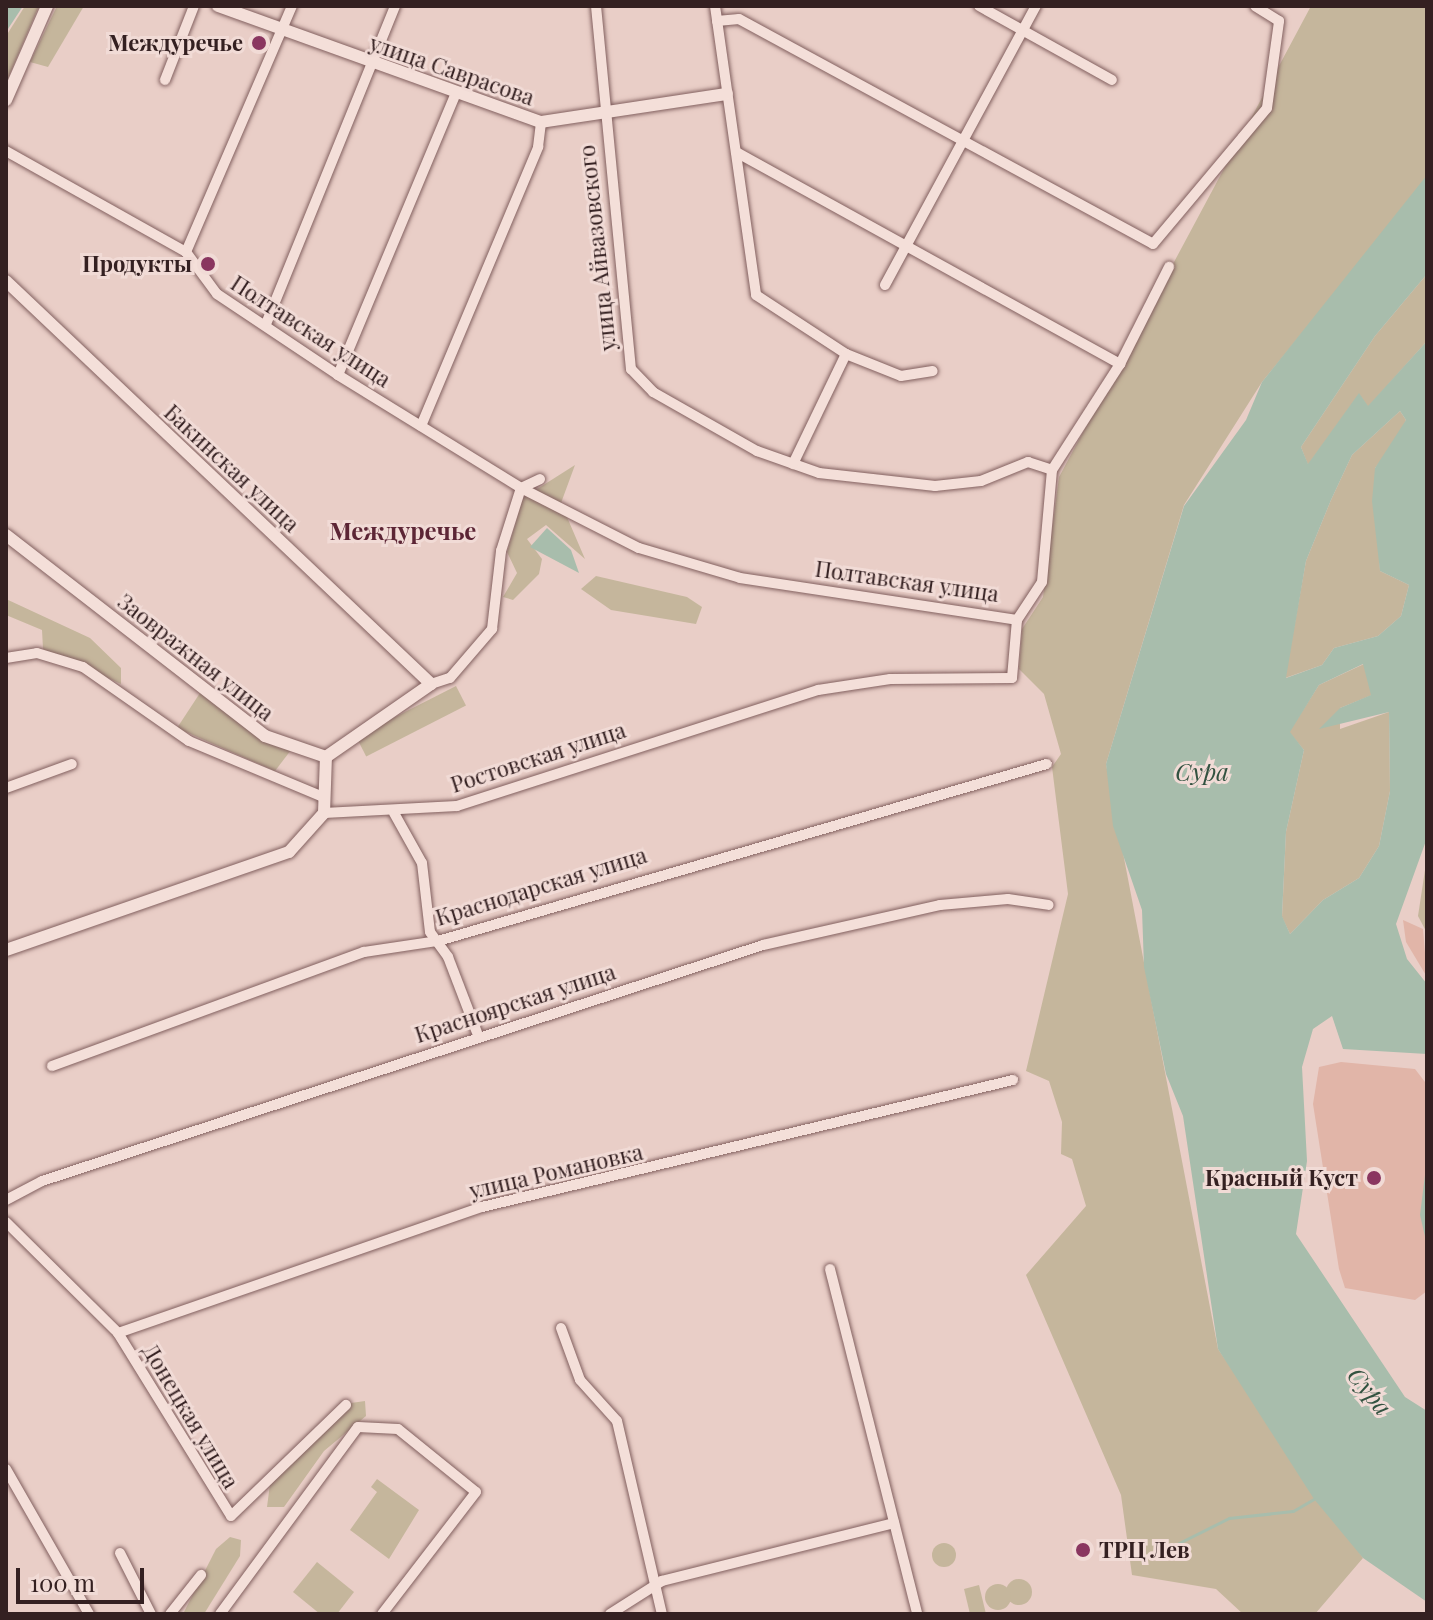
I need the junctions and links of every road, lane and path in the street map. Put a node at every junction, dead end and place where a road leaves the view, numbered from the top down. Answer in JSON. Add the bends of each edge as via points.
{"nodes":[{"id":1,"x":47,"y":6,"type":"edge"},
{"id":2,"x":194,"y":6,"type":"edge"},
{"id":3,"x":218,"y":6,"type":"edge"},
{"id":4,"x":292,"y":6,"type":"edge"},
{"id":5,"x":395,"y":6,"type":"edge"},
{"id":6,"x":596,"y":6,"type":"edge"},
{"id":7,"x":715,"y":6,"type":"edge"},
{"id":8,"x":979,"y":6,"type":"edge"},
{"id":9,"x":1036,"y":6,"type":"edge"},
{"id":10,"x":1255,"y":6,"type":"edge"},
{"id":11,"x":717,"y":21,"type":"junction"},
{"id":12,"x":1023,"y":29,"type":"junction"},
{"id":13,"x":283,"y":31,"type":"junction"},
{"id":14,"x":372,"y":65,"type":"junction"},
{"id":15,"x":165,"y":80,"type":"dead end"},
{"id":16,"x":1112,"y":80,"type":"dead end"},
{"id":17,"x":456,"y":93,"type":"junction"},
{"id":18,"x":727,"y":94,"type":"junction"},
{"id":19,"x":6,"y":100,"type":"edge"},
{"id":20,"x":610,"y":113,"type":"junction"},
{"id":21,"x":541,"y":122,"type":"junction"},
{"id":22,"x":963,"y":140,"type":"junction"},
{"id":23,"x":6,"y":151,"type":"edge"},
{"id":24,"x":736,"y":152,"type":"junction"},
{"id":25,"x":906,"y":246,"type":"junction"},
{"id":26,"x":186,"y":252,"type":"junction"},
{"id":27,"x":1169,"y":267,"type":"dead end"},
{"id":28,"x":6,"y":281,"type":"edge"},
{"id":29,"x":885,"y":285,"type":"dead end"},
{"id":30,"x":266,"y":324,"type":"junction"},
{"id":31,"x":846,"y":354,"type":"junction"},
{"id":32,"x":1120,"y":364,"type":"junction"},
{"id":33,"x":933,"y":371,"type":"dead end"},
{"id":34,"x":338,"y":375,"type":"junction"},
{"id":35,"x":421,"y":426,"type":"junction"},
{"id":36,"x":793,"y":464,"type":"junction"},
{"id":37,"x":1052,"y":470,"type":"junction"},
{"id":38,"x":540,"y":479,"type":"dead end"},
{"id":39,"x":521,"y":488,"type":"junction"},
{"id":40,"x":6,"y":535,"type":"edge"},
{"id":41,"x":1017,"y":620,"type":"junction"},
{"id":42,"x":6,"y":658,"type":"edge"},
{"id":43,"x":431,"y":684,"type":"junction"},
{"id":44,"x":326,"y":757,"type":"junction"},
{"id":45,"x":72,"y":764,"type":"dead end"},
{"id":46,"x":1047,"y":764,"type":"dead end"},
{"id":47,"x":6,"y":788,"type":"edge"},
{"id":48,"x":325,"y":798,"type":"junction"},
{"id":49,"x":324,"y":813,"type":"junction"},
{"id":50,"x":394,"y":813,"type":"junction"},
{"id":51,"x":1049,"y":905,"type":"dead end"},
{"id":52,"x":438,"y":941,"type":"junction"},
{"id":53,"x":6,"y":950,"type":"edge"},
{"id":54,"x":478,"y":1035,"type":"junction"},
{"id":55,"x":52,"y":1066,"type":"dead end"},
{"id":56,"x":1013,"y":1080,"type":"dead end"},
{"id":57,"x":6,"y":1200,"type":"edge"},
{"id":58,"x":6,"y":1222,"type":"edge"},
{"id":59,"x":830,"y":1269,"type":"dead end"},
{"id":60,"x":561,"y":1328,"type":"dead end"},
{"id":61,"x":118,"y":1333,"type":"junction"},
{"id":62,"x":346,"y":1405,"type":"dead end"},
{"id":63,"x":6,"y":1469,"type":"edge"},
{"id":64,"x":894,"y":1523,"type":"junction"},
{"id":65,"x":120,"y":1553,"type":"dead end"},
{"id":66,"x":201,"y":1575,"type":"dead end"},
{"id":67,"x":654,"y":1585,"type":"junction"},
{"id":68,"x":89,"y":1614,"type":"edge"},
{"id":69,"x":151,"y":1614,"type":"edge"},
{"id":70,"x":170,"y":1614,"type":"edge"},
{"id":71,"x":220,"y":1614,"type":"edge"},
{"id":72,"x":382,"y":1614,"type":"edge"},
{"id":73,"x":610,"y":1614,"type":"edge"},
{"id":74,"x":662,"y":1614,"type":"edge"},
{"id":75,"x":917,"y":1614,"type":"edge"}],
"edges":[{"from":1,"to":19,"type":"street"},
{"from":2,"to":15,"type":"street"},
{"from":3,"to":13,"type":"street","name":"улица Саврасова"},
{"from":4,"to":13,"type":"street"},
{"from":5,"to":14,"type":"street"},
{"from":6,"to":20,"type":"street","name":"улица Айвазовского"},
{"from":7,"to":11,"type":"street"},
{"from":8,"to":12,"type":"street"},
{"from":9,"to":12,"type":"street"},
{"from":10,"to":22,"type":"street","via":[[1279,21],[1267,108],[1153,244]]},
{"from":11,"to":18,"type":"street"},
{"from":11,"to":22,"type":"street","via":[[739,19]]},
{"from":12,"to":16,"type":"street"},
{"from":12,"to":22,"type":"street"},
{"from":13,"to":14,"type":"street","name":"улица Саврасова"},
{"from":13,"to":26,"type":"street"},
{"from":14,"to":17,"type":"street","name":"улица Саврасова"},
{"from":14,"to":30,"type":"street"},
{"from":17,"to":21,"type":"street","name":"улица Саврасова"},
{"from":17,"to":34,"type":"street"},
{"from":18,"to":20,"type":"street","name":"улица Саврасова"},
{"from":18,"to":24,"type":"street"},
{"from":20,"to":21,"type":"street","name":"улица Саврасова"},
{"from":20,"to":36,"type":"street","name":"улица Айвазовского","via":[[603,124],[631,369],[676,408]]},
{"from":21,"to":35,"type":"street","via":[[538,147]]},
{"from":22,"to":25,"type":"street"},
{"from":23,"to":26,"type":"street","name":"Полтавская улица"},
{"from":24,"to":25,"type":"street"},
{"from":24,"to":31,"type":"street","via":[[756,295]]},
{"from":25,"to":29,"type":"street"},
{"from":25,"to":32,"type":"street"},
{"from":26,"to":30,"type":"street","name":"Полтавская улица","via":[[217,294]]},
{"from":27,"to":32,"type":"street"},
{"from":28,"to":43,"type":"street","name":"Бакинская улица"},
{"from":30,"to":34,"type":"street","name":"Полтавская улица"},
{"from":31,"to":33,"type":"street","via":[[901,376]]},
{"from":31,"to":36,"type":"street"},
{"from":32,"to":37,"type":"street"},
{"from":34,"to":35,"type":"street","name":"Полтавская улица"},
{"from":35,"to":39,"type":"street","name":"Полтавская улица"},
{"from":36,"to":37,"type":"street","name":"улица Айвазовского","via":[[935,486],[981,481],[1028,462]]},
{"from":37,"to":41,"type":"street","via":[[1042,582]]},
{"from":38,"to":39,"type":"street"},
{"from":39,"to":41,"type":"street","name":"Полтавская улица","via":[[639,548],[740,578]]},
{"from":39,"to":43,"type":"street","via":[[501,551],[492,629],[450,678]]},
{"from":40,"to":44,"type":"street","name":"Заовражная улица","via":[[265,736]]},
{"from":41,"to":50,"type":"street","name":"Ростовская улица","via":[[1012,678],[905,678],[818,690],[457,806]]},
{"from":42,"to":48,"type":"street","via":[[37,653],[83,667],[189,741]]},
{"from":43,"to":44,"type":"street"},
{"from":44,"to":48,"type":"street"},
{"from":45,"to":47,"type":"street"},
{"from":46,"to":52,"type":"street","name":"Краснодарская улица"},
{"from":48,"to":49,"type":"street"},
{"from":49,"to":50,"type":"street","name":"Ростовская улица"},
{"from":49,"to":53,"type":"street","via":[[289,852]]},
{"from":50,"to":52,"type":"street","via":[[422,863],[430,932]]},
{"from":51,"to":54,"type":"street","name":"Красноярская улица","via":[[1008,899],[870,918]]},
{"from":52,"to":54,"type":"street"},
{"from":52,"to":55,"type":"street","name":"Краснодарская улица","via":[[364,952]]},
{"from":54,"to":57,"type":"street","name":"Красноярская улица","via":[[42,1181]]},
{"from":56,"to":61,"type":"street","name":"улица Романовка","via":[[482,1207]]},
{"from":58,"to":61,"type":"street","name":"Донецкая улица"},
{"from":59,"to":64,"type":"street"},
{"from":60,"to":67,"type":"street","via":[[580,1380],[617,1421]]},
{"from":61,"to":62,"type":"street","name":"Донецкая улица","via":[[231,1516]]},
{"from":63,"to":68,"type":"street"},
{"from":64,"to":67,"type":"street"},
{"from":64,"to":75,"type":"street"},
{"from":65,"to":69,"type":"street"},
{"from":66,"to":70,"type":"street"},
{"from":67,"to":73,"type":"street"},
{"from":67,"to":74,"type":"street"},
{"from":71,"to":72,"type":"street","via":[[358,1427],[398,1429],[476,1492]]}]}
